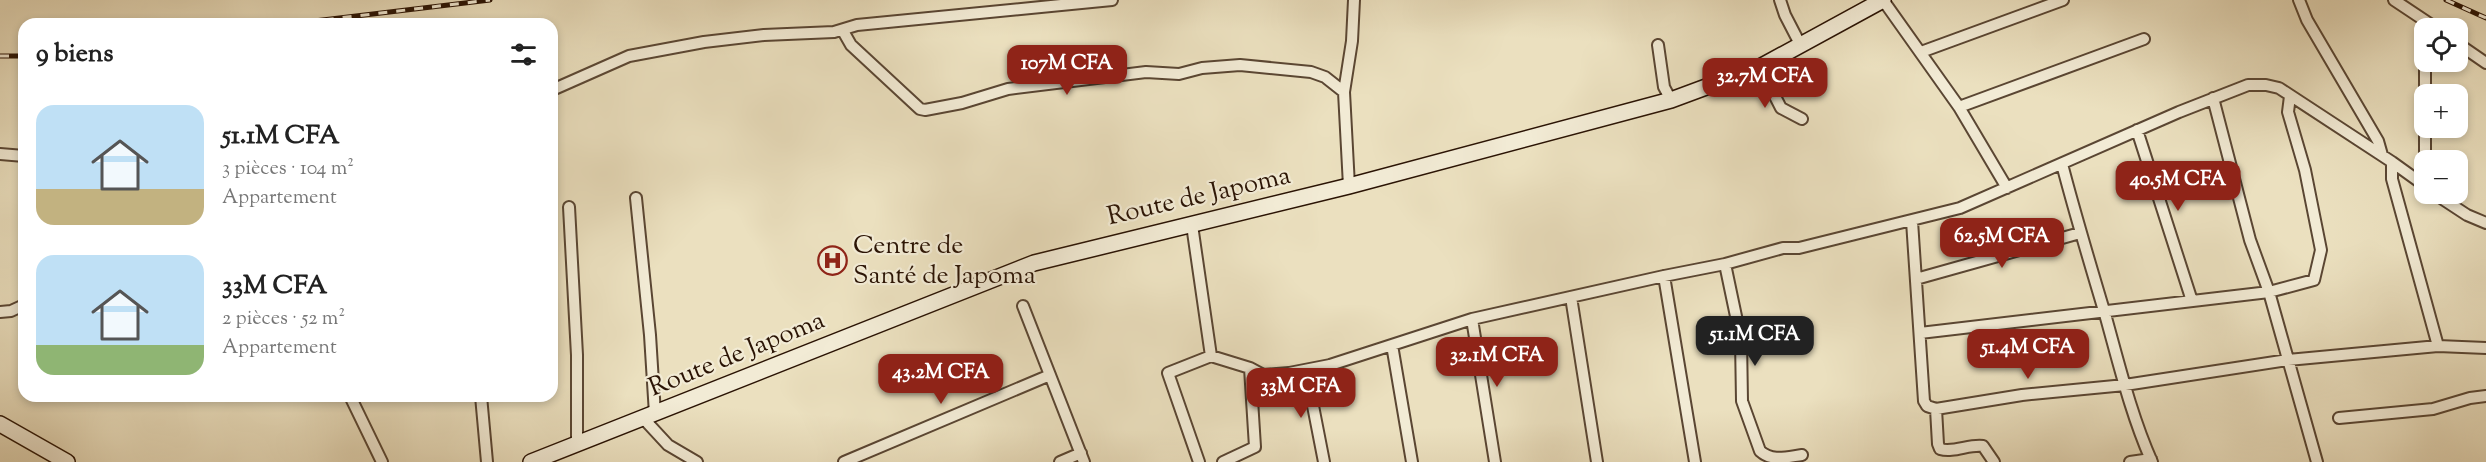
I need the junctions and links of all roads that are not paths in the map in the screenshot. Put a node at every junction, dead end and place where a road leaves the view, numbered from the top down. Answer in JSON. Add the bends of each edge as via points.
{"nodes":[{"id":1,"x":1112,"y":0,"type":"edge"},
{"id":2,"x":1354,"y":0,"type":"edge"},
{"id":3,"x":1780,"y":0,"type":"edge"},
{"id":4,"x":1883,"y":0,"type":"edge"},
{"id":5,"x":2063,"y":0,"type":"edge"},
{"id":6,"x":2299,"y":0,"type":"edge"},
{"id":7,"x":2394,"y":0,"type":"edge"},
{"id":8,"x":2416,"y":18,"type":"edge"},
{"id":9,"x":843,"y":31,"type":"junction"},
{"id":10,"x":2144,"y":39,"type":"dead end"},
{"id":11,"x":1800,"y":44,"type":"junction"},
{"id":12,"x":1658,"y":45,"type":"dead end"},
{"id":13,"x":2468,"y":51,"type":"edge"},
{"id":14,"x":1921,"y":52,"type":"junction"},
{"id":15,"x":2486,"y":63,"type":"edge"},
{"id":16,"x":1760,"y":67,"type":"junction"},
{"id":17,"x":558,"y":87,"type":"edge"},
{"id":18,"x":1344,"y":92,"type":"junction"},
{"id":19,"x":2290,"y":96,"type":"junction"},
{"id":20,"x":2213,"y":98,"type":"junction"},
{"id":21,"x":1671,"y":100,"type":"junction"},
{"id":22,"x":1959,"y":107,"type":"junction"},
{"id":23,"x":1802,"y":119,"type":"dead end"},
{"id":24,"x":2138,"y":130,"type":"junction"},
{"id":25,"x":0,"y":154,"type":"edge"},
{"id":26,"x":2382,"y":155,"type":"junction"},
{"id":27,"x":18,"y":156,"type":"edge"},
{"id":28,"x":2392,"y":162,"type":"junction"},
{"id":29,"x":2062,"y":164,"type":"junction"},
{"id":30,"x":2414,"y":178,"type":"edge"},
{"id":31,"x":1349,"y":186,"type":"junction"},
{"id":32,"x":2007,"y":188,"type":"junction"},
{"id":33,"x":636,"y":198,"type":"dead end"},
{"id":34,"x":2450,"y":204,"type":"edge"},
{"id":35,"x":569,"y":207,"type":"dead end"},
{"id":36,"x":1912,"y":221,"type":"junction"},
{"id":37,"x":2486,"y":223,"type":"edge"},
{"id":38,"x":1192,"y":225,"type":"junction"},
{"id":39,"x":2080,"y":233,"type":"junction"},
{"id":40,"x":1725,"y":264,"type":"junction"},
{"id":41,"x":1664,"y":276,"type":"junction"},
{"id":42,"x":1916,"y":279,"type":"junction"},
{"id":43,"x":2269,"y":292,"type":"junction"},
{"id":44,"x":1571,"y":297,"type":"junction"},
{"id":45,"x":2192,"y":301,"type":"junction"},
{"id":46,"x":1023,"y":306,"type":"dead end"},
{"id":47,"x":18,"y":308,"type":"edge"},
{"id":48,"x":0,"y":312,"type":"edge"},
{"id":49,"x":2104,"y":312,"type":"junction"},
{"id":50,"x":1472,"y":319,"type":"junction"},
{"id":51,"x":1920,"y":333,"type":"junction"},
{"id":52,"x":1392,"y":345,"type":"junction"},
{"id":53,"x":2438,"y":346,"type":"junction"},
{"id":54,"x":2486,"y":348,"type":"edge"},
{"id":55,"x":1211,"y":356,"type":"junction"},
{"id":56,"x":2288,"y":360,"type":"junction"},
{"id":57,"x":1251,"y":368,"type":"junction"},
{"id":58,"x":1306,"y":370,"type":"junction"},
{"id":59,"x":1050,"y":375,"type":"junction"},
{"id":60,"x":2125,"y":385,"type":"junction"},
{"id":61,"x":2486,"y":396,"type":"edge"},
{"id":62,"x":353,"y":402,"type":"edge"},
{"id":63,"x":482,"y":402,"type":"edge"},
{"id":64,"x":1936,"y":409,"type":"junction"},
{"id":65,"x":649,"y":416,"type":"junction"},
{"id":66,"x":2339,"y":417,"type":"dead end"},
{"id":67,"x":0,"y":424,"type":"edge"},
{"id":68,"x":577,"y":444,"type":"junction"},
{"id":69,"x":1802,"y":455,"type":"dead end"},
{"id":70,"x":1947,"y":456,"type":"edge"},
{"id":71,"x":1082,"y":458,"type":"edge"},
{"id":72,"x":2152,"y":460,"type":"edge"},
{"id":73,"x":67,"y":462,"type":"edge"},
{"id":74,"x":382,"y":462,"type":"edge"},
{"id":75,"x":487,"y":462,"type":"edge"},
{"id":76,"x":531,"y":462,"type":"edge"},
{"id":77,"x":697,"y":462,"type":"edge"},
{"id":78,"x":844,"y":462,"type":"edge"},
{"id":79,"x":1060,"y":462,"type":"edge"},
{"id":80,"x":1199,"y":462,"type":"edge"},
{"id":81,"x":1222,"y":462,"type":"edge"},
{"id":82,"x":1324,"y":462,"type":"edge"},
{"id":83,"x":1412,"y":462,"type":"edge"},
{"id":84,"x":1495,"y":462,"type":"edge"},
{"id":85,"x":1597,"y":462,"type":"edge"},
{"id":86,"x":1695,"y":462,"type":"edge"},
{"id":87,"x":1994,"y":462,"type":"edge"},
{"id":88,"x":2130,"y":462,"type":"edge"},
{"id":89,"x":2317,"y":462,"type":"edge"}],
"edges":[{"from":1,"to":9,"type":"street","via":[[857,25]]},
{"from":2,"to":18,"type":"street"},
{"from":3,"to":11,"type":"street"},
{"from":4,"to":11,"type":"street","name":"Route de Japoma"},
{"from":4,"to":14,"type":"street"},
{"from":5,"to":14,"type":"street"},
{"from":6,"to":26,"type":"street","via":[[2378,141]]},
{"from":7,"to":8,"type":"street"},
{"from":9,"to":17,"type":"street","via":[[704,42],[629,56]]},
{"from":9,"to":18,"type":"street","via":[[851,45],[925,110],[1008,89],[1240,65],[1311,72]]},
{"from":10,"to":22,"type":"street"},
{"from":11,"to":16,"type":"street","name":"Route de Japoma"},
{"from":12,"to":21,"type":"street"},
{"from":13,"to":15,"type":"street"},
{"from":14,"to":22,"type":"street"},
{"from":16,"to":21,"type":"street","name":"Route de Japoma"},
{"from":16,"to":23,"type":"street","via":[[1781,108]]},
{"from":18,"to":31,"type":"street"},
{"from":19,"to":20,"type":"street","via":[[2279,88],[2248,85]]},
{"from":19,"to":26,"type":"street"},
{"from":19,"to":43,"type":"street","via":[[2288,112],[2305,170],[2321,250],[2314,280]]},
{"from":20,"to":24,"type":"street"},
{"from":20,"to":43,"type":"street","via":[[2250,240]]},
{"from":21,"to":31,"type":"street","name":"Route de Japoma"},
{"from":22,"to":32,"type":"street"},
{"from":24,"to":29,"type":"street"},
{"from":24,"to":45,"type":"street"},
{"from":25,"to":27,"type":"street"},
{"from":26,"to":28,"type":"street"},
{"from":28,"to":30,"type":"street"},
{"from":28,"to":53,"type":"street","via":[[2392,179]]},
{"from":29,"to":32,"type":"street"},
{"from":29,"to":39,"type":"street"},
{"from":31,"to":38,"type":"street","name":"Route de Japoma"},
{"from":32,"to":36,"type":"street","via":[[1960,208]]},
{"from":33,"to":65,"type":"street","via":[[650,334]]},
{"from":34,"to":37,"type":"street"},
{"from":35,"to":68,"type":"street","via":[[577,355]]},
{"from":36,"to":40,"type":"street"},
{"from":36,"to":42,"type":"street"},
{"from":38,"to":55,"type":"street"},
{"from":38,"to":65,"type":"street","name":"Route de Japoma","via":[[1034,263]]},
{"from":39,"to":42,"type":"street"},
{"from":39,"to":49,"type":"street"},
{"from":40,"to":41,"type":"street"},
{"from":40,"to":69,"type":"street","via":[[1741,340],[1742,401],[1760,451],[1774,458]]},
{"from":41,"to":44,"type":"street"},
{"from":41,"to":86,"type":"street"},
{"from":42,"to":51,"type":"street"},
{"from":43,"to":45,"type":"street"},
{"from":43,"to":56,"type":"street"},
{"from":44,"to":50,"type":"street"},
{"from":44,"to":85,"type":"street"},
{"from":45,"to":49,"type":"street"},
{"from":46,"to":59,"type":"street"},
{"from":47,"to":48,"type":"street"},
{"from":49,"to":51,"type":"street"},
{"from":49,"to":60,"type":"street"},
{"from":50,"to":52,"type":"street"},
{"from":50,"to":84,"type":"street"},
{"from":51,"to":64,"type":"street","via":[[1924,401]]},
{"from":52,"to":58,"type":"street"},
{"from":52,"to":83,"type":"street"},
{"from":53,"to":54,"type":"street"},
{"from":53,"to":56,"type":"street"},
{"from":55,"to":57,"type":"street"},
{"from":55,"to":80,"type":"street","via":[[1168,373]]},
{"from":56,"to":60,"type":"street"},
{"from":56,"to":89,"type":"street"},
{"from":57,"to":58,"type":"street","via":[[1263,375]]},
{"from":57,"to":81,"type":"street","via":[[1255,447]]},
{"from":58,"to":82,"type":"street"},
{"from":59,"to":71,"type":"street"},
{"from":59,"to":78,"type":"street"},
{"from":60,"to":64,"type":"street","via":[[2022,395]]},
{"from":60,"to":72,"type":"street"},
{"from":61,"to":66,"type":"street","via":[[2433,409]]},
{"from":62,"to":74,"type":"street"},
{"from":63,"to":75,"type":"street"},
{"from":64,"to":70,"type":"street","via":[[1938,444]]},
{"from":65,"to":68,"type":"street","name":"Route de Japoma"},
{"from":65,"to":77,"type":"street","via":[[668,445]]},
{"from":67,"to":73,"type":"street"},
{"from":68,"to":76,"type":"street","name":"Route de Japoma"},
{"from":70,"to":87,"type":"street","via":[[1977,445],[1983,446]]},
{"from":71,"to":79,"type":"street"},
{"from":72,"to":88,"type":"street"}]}
